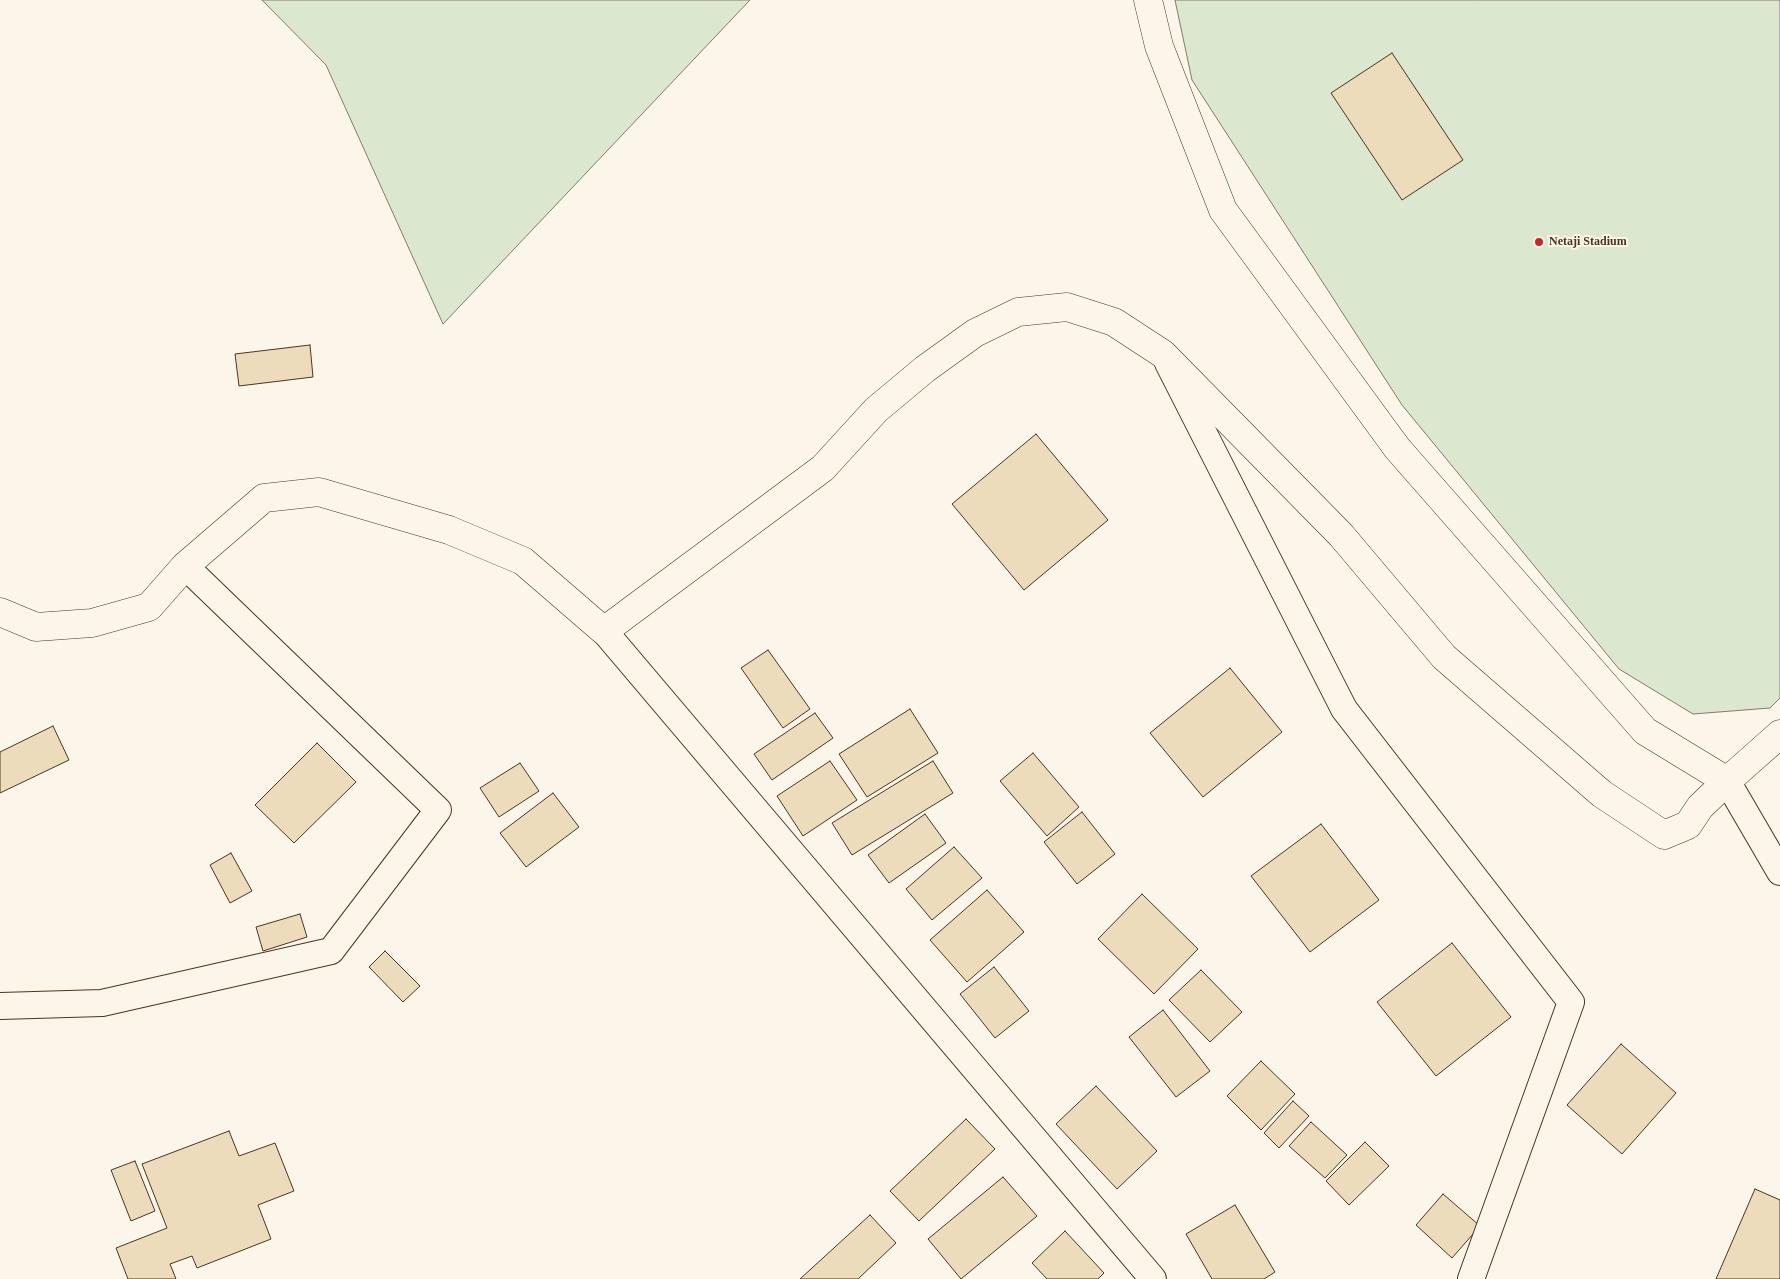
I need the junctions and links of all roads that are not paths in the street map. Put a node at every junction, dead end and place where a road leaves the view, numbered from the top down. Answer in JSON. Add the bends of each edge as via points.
{"nodes":[{"id":1,"x":1148,"y":0,"type":"edge"},
{"id":2,"x":1163,"y":354,"type":"junction"},
{"id":3,"x":185,"y":566,"type":"junction"},
{"id":4,"x":0,"y":612,"type":"edge"},
{"id":5,"x":604,"y":631,"type":"junction"},
{"id":6,"x":1780,"y":734,"type":"edge"},
{"id":7,"x":1727,"y":780,"type":"junction"},
{"id":8,"x":1780,"y":872,"type":"edge"},
{"id":9,"x":0,"y":1006,"type":"edge"},
{"id":10,"x":1153,"y":1279,"type":"edge"},
{"id":11,"x":1471,"y":1279,"type":"edge"}],
"edges":[{"from":1,"to":7,"type":"street","via":[[1159,46],[1223,210],[1397,448],[1645,731]]},
{"from":2,"to":5,"type":"street","via":[[1114,322],[1067,307],[1018,312],[975,333],[876,410],[823,468]]},
{"from":2,"to":7,"type":"street","via":[[1342,535],[1444,657],[1602,794],[1664,835],[1688,825],[1700,807]]},
{"from":2,"to":11,"type":"street","via":[[1344,709],[1571,1002]]},
{"from":3,"to":4,"type":"street","via":[[149,607],[92,623],[36,627]]},
{"from":3,"to":5,"type":"street","via":[[264,498],[319,492],[449,530],[523,562]]},
{"from":3,"to":9,"type":"street","via":[[438,810],[331,951],[102,1003]]},
{"from":5,"to":10,"type":"street"},
{"from":6,"to":7,"type":"street"},
{"from":7,"to":8,"type":"street"}]}
